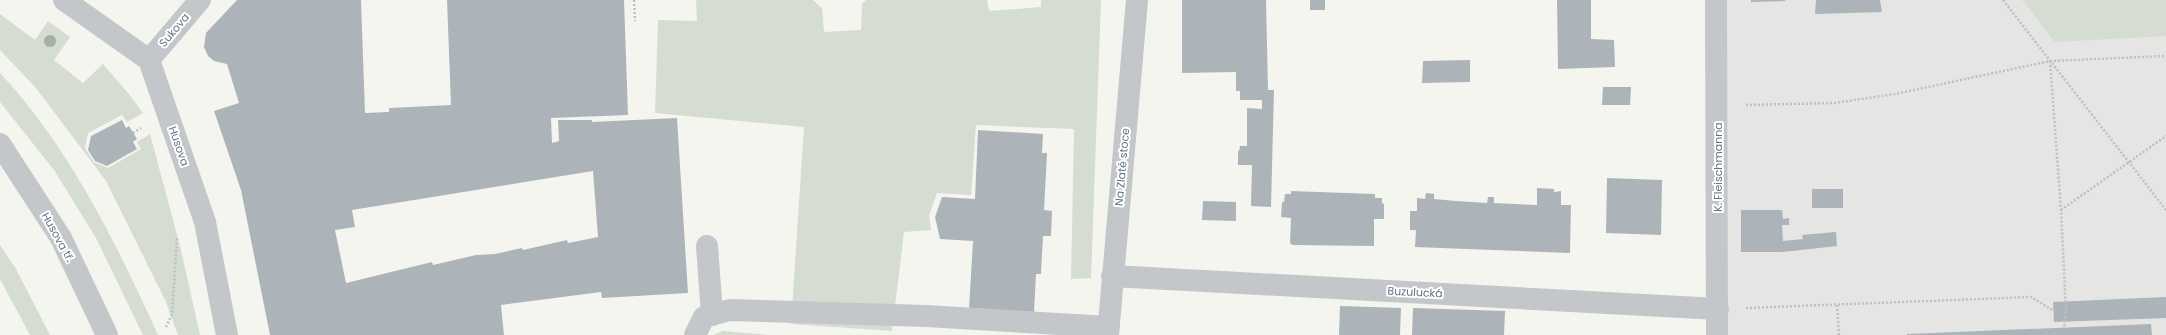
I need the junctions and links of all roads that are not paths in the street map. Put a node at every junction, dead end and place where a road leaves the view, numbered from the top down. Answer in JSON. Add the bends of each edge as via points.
{"nodes":[{"id":1,"x":64,"y":0,"type":"edge"},
{"id":2,"x":200,"y":0,"type":"edge"},
{"id":3,"x":1137,"y":0,"type":"edge"},
{"id":4,"x":1716,"y":0,"type":"edge"},
{"id":5,"x":149,"y":60,"type":"junction"},
{"id":6,"x":0,"y":144,"type":"edge"},
{"id":7,"x":707,"y":246,"type":"dead end"},
{"id":8,"x":1112,"y":276,"type":"junction"},
{"id":9,"x":1718,"y":309,"type":"junction"},
{"id":10,"x":712,"y":315,"type":"junction"},
{"id":11,"x":1108,"y":331,"type":"edge"},
{"id":12,"x":107,"y":335,"type":"edge"},
{"id":13,"x":227,"y":335,"type":"edge"},
{"id":14,"x":695,"y":335,"type":"edge"},
{"id":15,"x":1717,"y":335,"type":"edge"}],
"edges":[{"from":1,"to":5,"type":"street"},
{"from":2,"to":5,"type":"street","name":"Sukova"},
{"from":3,"to":8,"type":"street","name":"Na Zlaté stoce"},
{"from":4,"to":9,"type":"street","name":"K. Fleischmanna"},
{"from":5,"to":13,"type":"street","name":"Husova","via":[[205,222]]},
{"from":6,"to":12,"type":"street","name":"Husova tř.","via":[[61,238]]},
{"from":7,"to":10,"type":"street"},
{"from":8,"to":9,"type":"street","name":"Buzulucká"},
{"from":8,"to":11,"type":"street","name":"Na Zlaté stoce"},
{"from":9,"to":15,"type":"street","name":"K. Fleischmanna"},
{"from":10,"to":11,"type":"street","via":[[730,310],[918,316]]},
{"from":10,"to":14,"type":"street","via":[[704,316]]}]}
